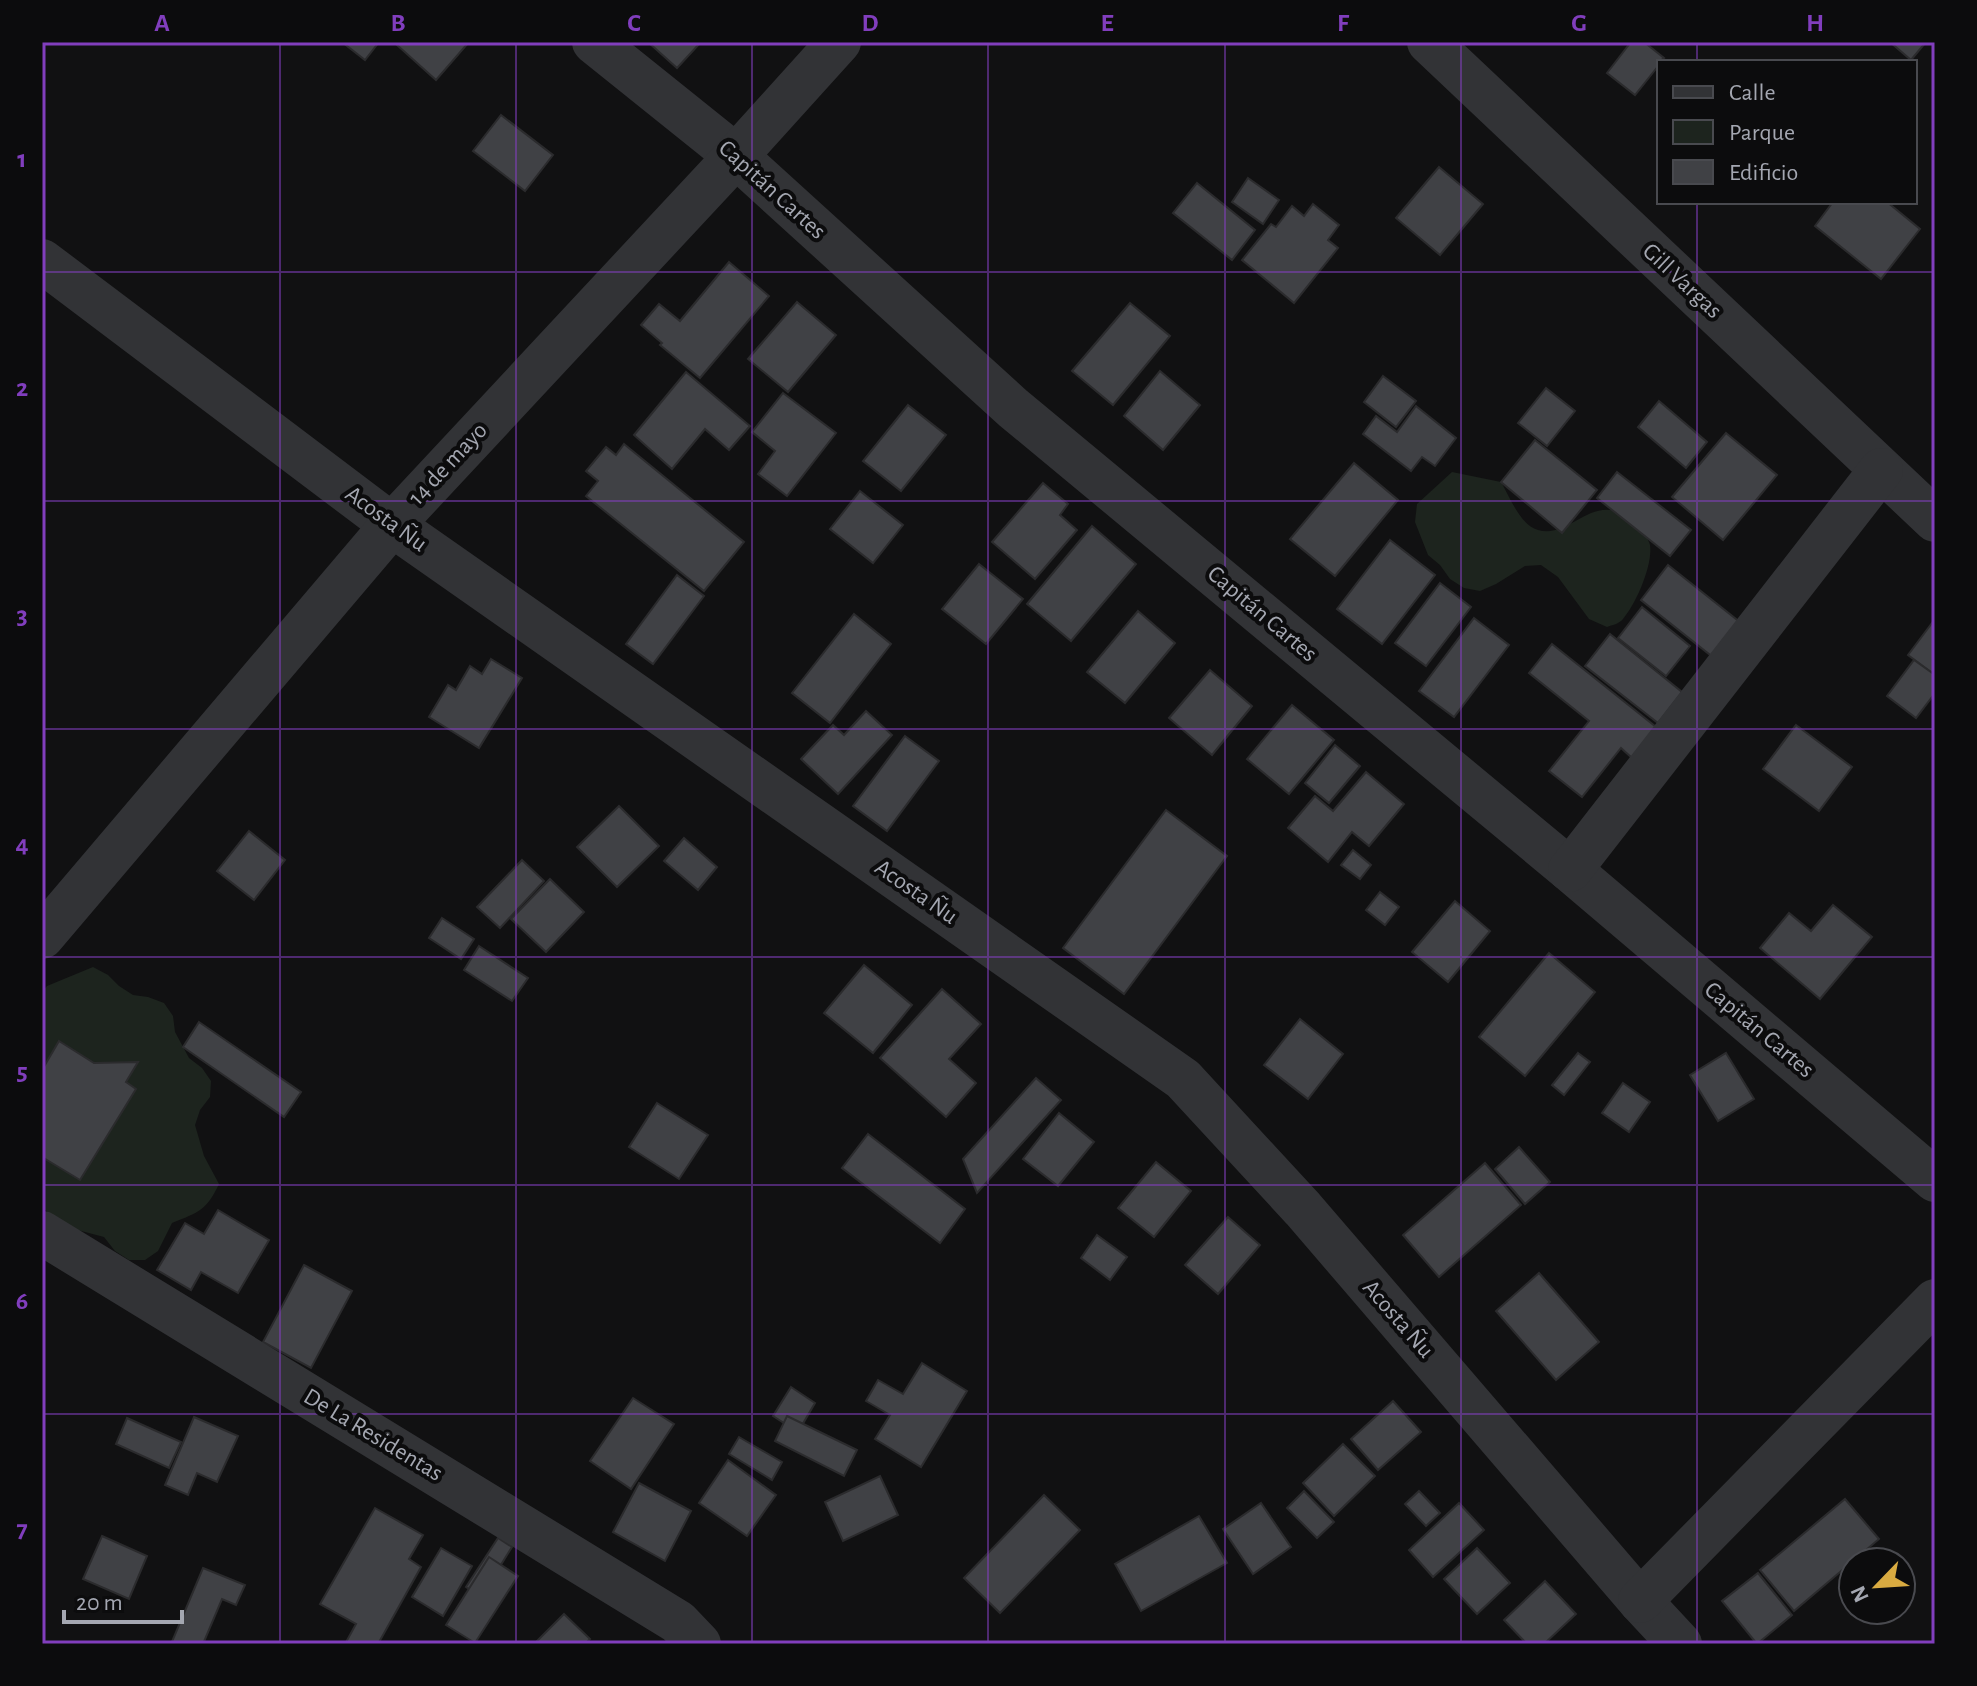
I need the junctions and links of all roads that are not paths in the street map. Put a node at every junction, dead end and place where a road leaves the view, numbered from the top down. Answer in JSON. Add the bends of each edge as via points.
{"nodes":[{"id":1,"x":594,"y":42,"type":"edge"},
{"id":2,"x":839,"y":42,"type":"edge"},
{"id":3,"x":1429,"y":42,"type":"edge"},
{"id":4,"x":736,"y":156,"type":"junction"},
{"id":5,"x":42,"y":261,"type":"edge"},
{"id":6,"x":1881,"y":470,"type":"junction"},
{"id":7,"x":1935,"y":520,"type":"edge"},
{"id":8,"x":392,"y":525,"type":"junction"},
{"id":9,"x":1570,"y":870,"type":"junction"},
{"id":10,"x":42,"y":937,"type":"edge"},
{"id":11,"x":1935,"y":1180,"type":"edge"},
{"id":12,"x":42,"y":1233,"type":"edge"},
{"id":13,"x":1935,"y":1301,"type":"edge"},
{"id":14,"x":1640,"y":1601,"type":"junction"},
{"id":15,"x":699,"y":1644,"type":"edge"},
{"id":16,"x":1680,"y":1644,"type":"edge"}],
"edges":[{"from":1,"to":4,"type":"street","name":"Capitán Cartes"},
{"from":2,"to":4,"type":"street","name":"14 de mayo"},
{"from":3,"to":6,"type":"street","name":"Gill Vargas"},
{"from":4,"to":8,"type":"street","name":"14 de mayo"},
{"from":4,"to":9,"type":"street","name":"Capitán Cartes","via":[[1013,408]]},
{"from":5,"to":8,"type":"street","name":"Acosta Ñu"},
{"from":6,"to":7,"type":"street","name":"Gill Vargas"},
{"from":6,"to":9,"type":"street"},
{"from":8,"to":10,"type":"street","name":"14 de mayo"},
{"from":8,"to":14,"type":"street","name":"Acosta Ñu","via":[[1183,1079],[1303,1209]]},
{"from":9,"to":11,"type":"street","name":"Capitán Cartes"},
{"from":12,"to":15,"type":"street","name":"De La Residentas","via":[[678,1622]]},
{"from":13,"to":14,"type":"street"},
{"from":14,"to":16,"type":"street","name":"Acosta Ñu"}]}
